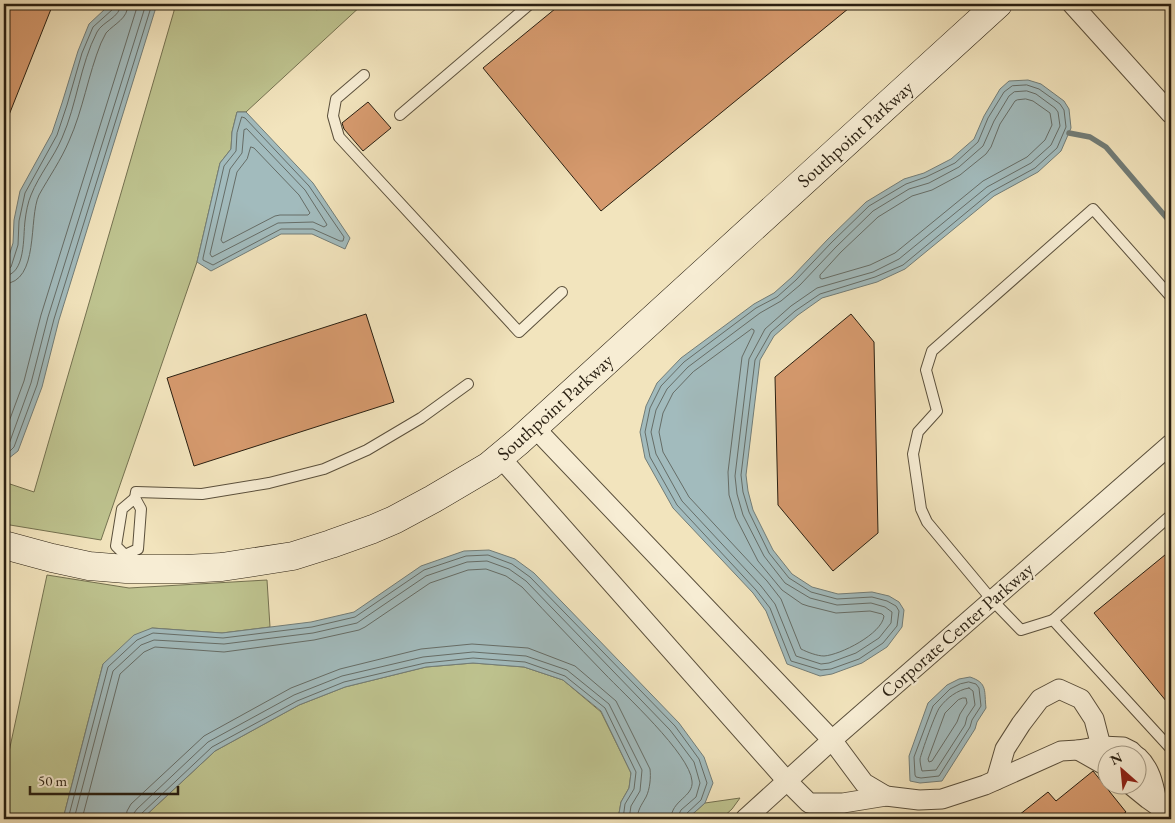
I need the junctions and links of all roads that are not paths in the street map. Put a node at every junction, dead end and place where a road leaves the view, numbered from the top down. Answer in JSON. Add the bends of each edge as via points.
{"nodes":[{"id":1,"x":530,"y":4,"type":"edge"},
{"id":2,"x":998,"y":4,"type":"edge"},
{"id":3,"x":1072,"y":4,"type":"edge"},
{"id":4,"x":364,"y":74,"type":"dead end"},
{"id":5,"x":1171,"y":114,"type":"edge"},
{"id":6,"x":400,"y":115,"type":"dead end"},
{"id":7,"x":562,"y":292,"type":"dead end"},
{"id":8,"x":1171,"y":297,"type":"edge"},
{"id":9,"x":468,"y":384,"type":"dead end"},
{"id":10,"x":534,"y":427,"type":"junction"},
{"id":11,"x":1171,"y":444,"type":"edge"},
{"id":12,"x":500,"y":457,"type":"junction"},
{"id":13,"x":135,"y":498,"type":"junction"},
{"id":14,"x":1171,"y":514,"type":"edge"},
{"id":15,"x":5,"y":550,"type":"edge"},
{"id":16,"x":124,"y":562,"type":"junction"},
{"id":17,"x":992,"y":600,"type":"junction"},
{"id":18,"x":1053,"y":620,"type":"junction"},
{"id":19,"x":832,"y":740,"type":"junction"},
{"id":20,"x":1101,"y":746,"type":"edge"},
{"id":21,"x":1098,"y":747,"type":"edge"},
{"id":22,"x":1171,"y":748,"type":"edge"},
{"id":23,"x":1078,"y":750,"type":"junction"},
{"id":24,"x":1098,"y":761,"type":"edge"},
{"id":25,"x":1148,"y":770,"type":"edge"},
{"id":26,"x":996,"y":780,"type":"junction"},
{"id":27,"x":787,"y":781,"type":"junction"},
{"id":28,"x":886,"y":796,"type":"junction"},
{"id":29,"x":1143,"y":796,"type":"edge"},
{"id":30,"x":1163,"y":813,"type":"edge"},
{"id":31,"x":745,"y":819,"type":"edge"}],
"edges":[{"from":1,"to":6,"type":"lane"},
{"from":2,"to":10,"type":"main road","name":"Southpoint Parkway"},
{"from":3,"to":5,"type":"street"},
{"from":4,"to":7,"type":"lane","via":[[336,99],[333,116],[338,137],[519,332]]},
{"from":8,"to":17,"type":"lane","via":[[1093,209],[932,351],[926,370],[937,411],[918,432],[913,454],[921,509],[927,522]]},
{"from":9,"to":13,"type":"lane","via":[[421,418],[367,450],[324,469],[269,483],[202,494],[136,492]]},
{"from":10,"to":12,"type":"main road","name":"Southpoint Parkway"},
{"from":10,"to":19,"type":"street"},
{"from":11,"to":17,"type":"street","name":"Corporate Center Parkway"},
{"from":12,"to":16,"type":"main road","name":"Southpoint Parkway","via":[[464,482],[394,520],[293,556],[185,570]]},
{"from":12,"to":27,"type":"street"},
{"from":13,"to":16,"type":"lane","via":[[141,509],[138,549]]},
{"from":13,"to":16,"type":"lane","via":[[122,509],[116,546]]},
{"from":14,"to":18,"type":"lane"},
{"from":15,"to":16,"type":"main road","name":"Southpoint Parkway","via":[[89,566]]},
{"from":17,"to":18,"type":"lane","via":[[1021,630]]},
{"from":17,"to":19,"type":"street","name":"Corporate Center Parkway"},
{"from":18,"to":22,"type":"lane"},
{"from":19,"to":27,"type":"street","name":"Corporate Center Parkway"},
{"from":19,"to":28,"type":"street","via":[[864,783]]},
{"from":20,"to":26,"type":"street","via":[[1094,719],[1081,699],[1059,689],[1040,699],[1021,724],[1005,749]]},
{"from":21,"to":23,"type":"street"},
{"from":23,"to":24,"type":"street"},
{"from":23,"to":26,"type":"street","via":[[1061,751]]},
{"from":25,"to":30,"type":"street"},
{"from":26,"to":28,"type":"street","via":[[942,799]]},
{"from":27,"to":28,"type":"street","via":[[809,803],[843,803]]},
{"from":27,"to":31,"type":"street","name":"Corporate Center Parkway"},
{"from":29,"to":30,"type":"street"}]}
